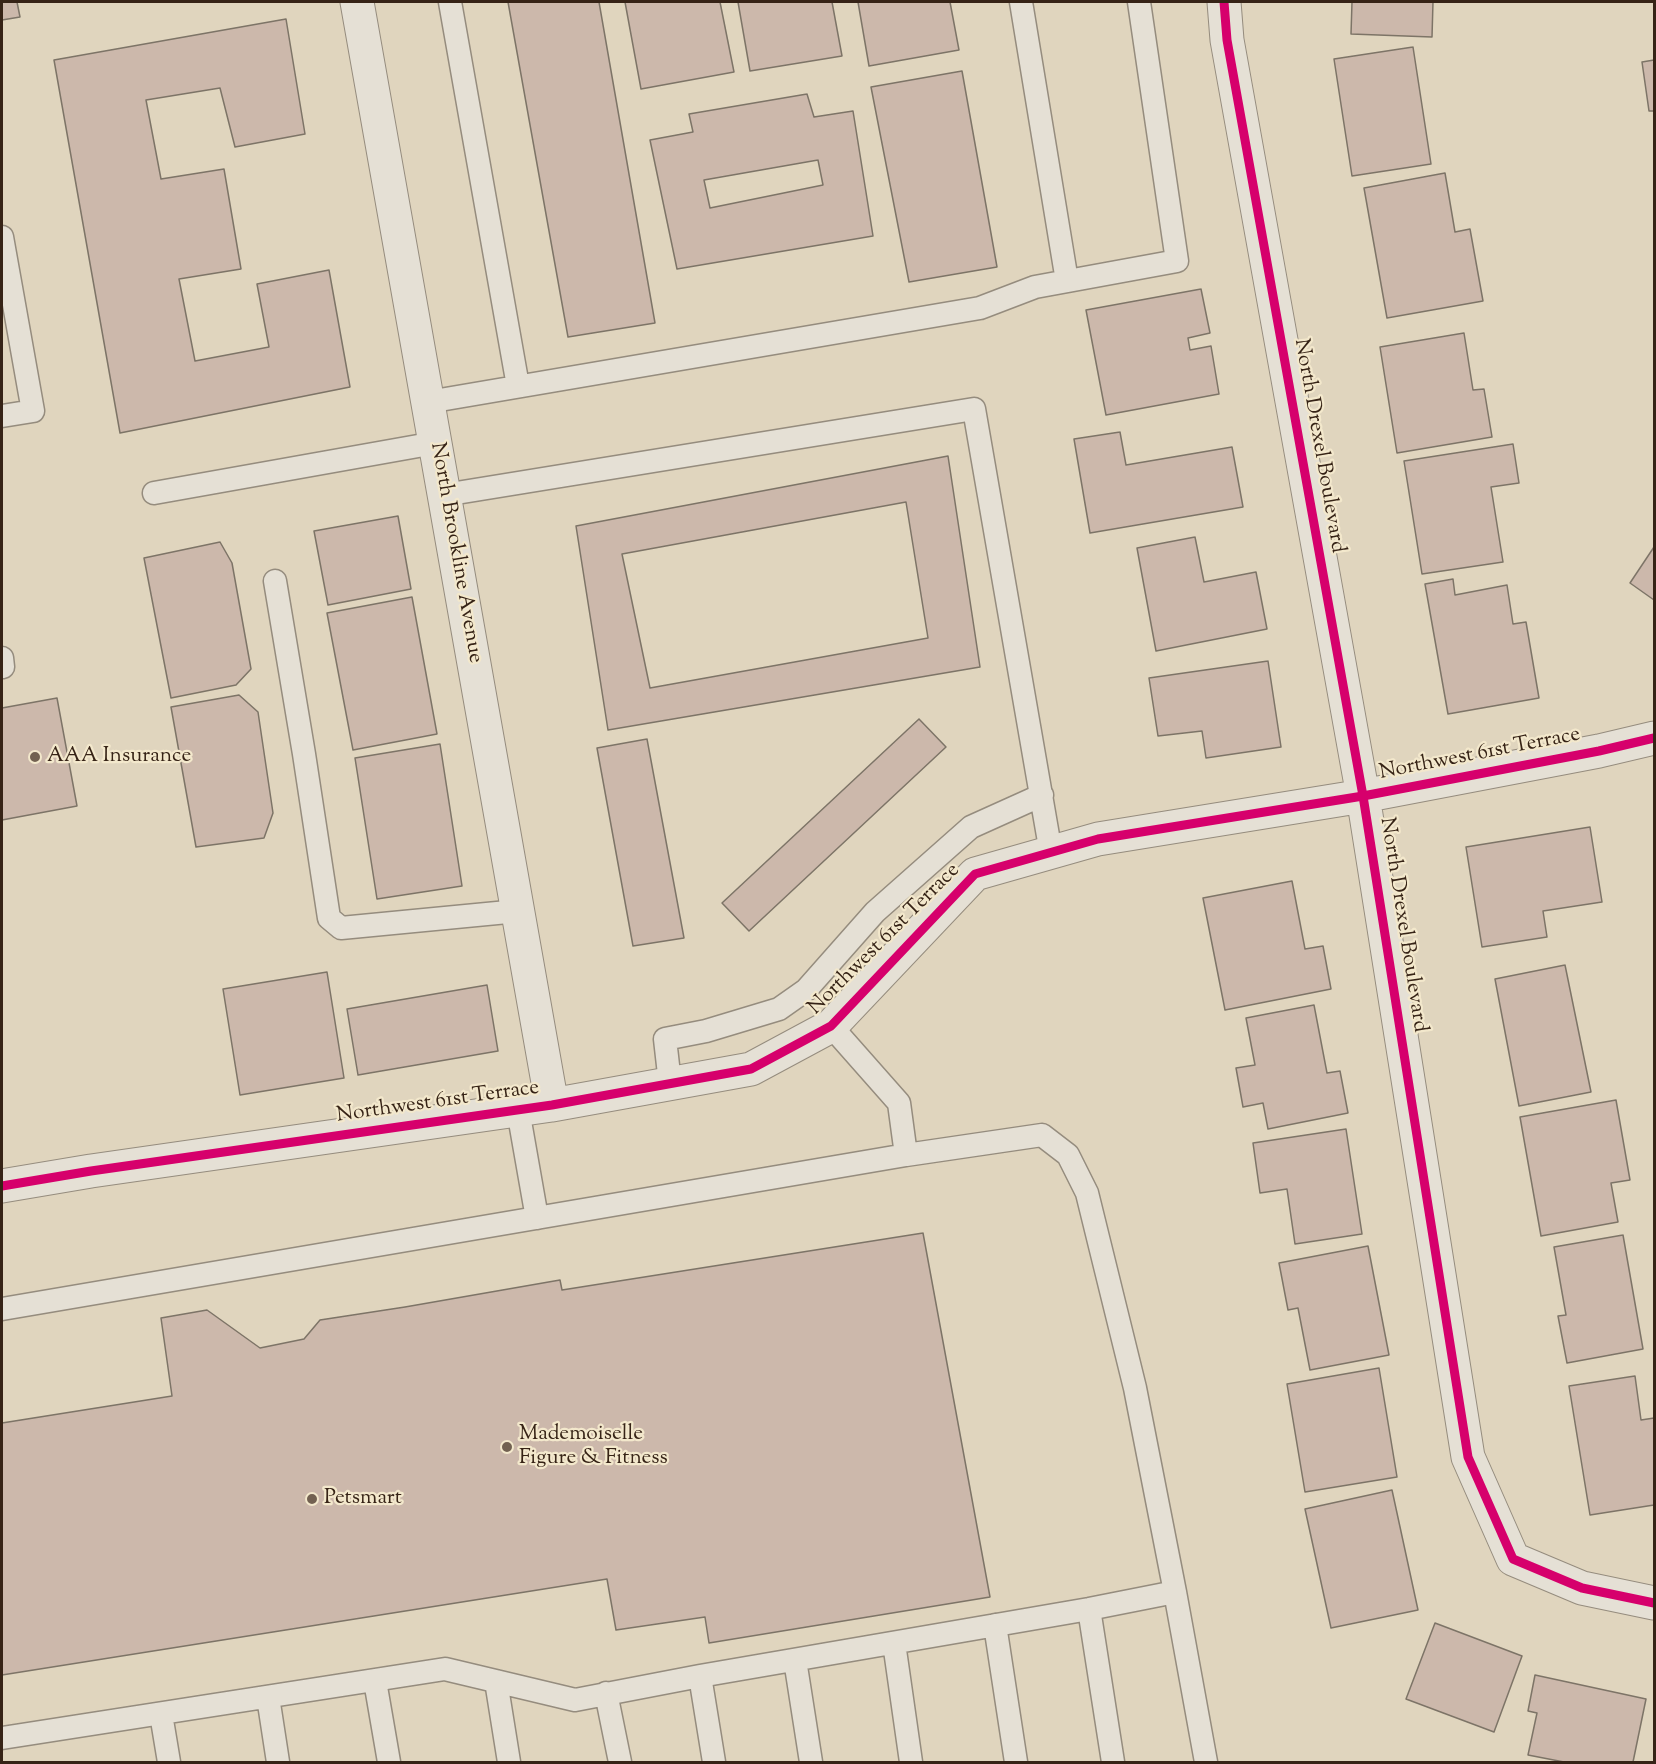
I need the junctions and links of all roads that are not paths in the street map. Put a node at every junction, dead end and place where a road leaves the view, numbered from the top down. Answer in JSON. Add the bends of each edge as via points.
{"nodes":[{"id":1,"x":357,"y":2,"type":"edge"},
{"id":2,"x":450,"y":2,"type":"edge"},
{"id":3,"x":1021,"y":2,"type":"edge"},
{"id":4,"x":1138,"y":2,"type":"edge"},
{"id":5,"x":1224,"y":2,"type":"edge"},
{"id":6,"x":2,"y":237,"type":"edge"},
{"id":7,"x":1067,"y":280,"type":"junction"},
{"id":8,"x":518,"y":387,"type":"junction"},
{"id":9,"x":428,"y":402,"type":"junction"},
{"id":10,"x":2,"y":416,"type":"edge"},
{"id":11,"x":435,"y":443,"type":"junction"},
{"id":12,"x":154,"y":493,"type":"dead end"},
{"id":13,"x":444,"y":495,"type":"junction"},
{"id":14,"x":275,"y":581,"type":"dead end"},
{"id":15,"x":1654,"y":738,"type":"edge"},
{"id":16,"x":1042,"y":795,"type":"junction"},
{"id":17,"x":1363,"y":796,"type":"junction"},
{"id":18,"x":1051,"y":852,"type":"junction"},
{"id":19,"x":518,"y":911,"type":"junction"},
{"id":20,"x":831,"y":1026,"type":"junction"},
{"id":21,"x":670,"y":1083,"type":"junction"},
{"id":22,"x":552,"y":1105,"type":"junction"},
{"id":23,"x":518,"y":1110,"type":"junction"},
{"id":24,"x":906,"y":1155,"type":"junction"},
{"id":25,"x":2,"y":1186,"type":"edge"},
{"id":26,"x":537,"y":1218,"type":"junction"},
{"id":27,"x":2,"y":1309,"type":"edge"},
{"id":28,"x":1175,"y":1592,"type":"junction"},
{"id":29,"x":1654,"y":1603,"type":"edge"},
{"id":30,"x":1089,"y":1610,"type":"junction"},
{"id":31,"x":995,"y":1625,"type":"junction"},
{"id":32,"x":894,"y":1643,"type":"junction"},
{"id":33,"x":795,"y":1660,"type":"junction"},
{"id":34,"x":700,"y":1676,"type":"junction"},
{"id":35,"x":375,"y":1681,"type":"junction"},
{"id":36,"x":496,"y":1682,"type":"junction"},
{"id":37,"x":606,"y":1693,"type":"junction"},
{"id":38,"x":268,"y":1697,"type":"junction"},
{"id":39,"x":162,"y":1714,"type":"junction"},
{"id":40,"x":2,"y":1738,"type":"edge"},
{"id":41,"x":169,"y":1762,"type":"edge"},
{"id":42,"x":278,"y":1762,"type":"edge"},
{"id":43,"x":389,"y":1762,"type":"edge"},
{"id":44,"x":509,"y":1762,"type":"edge"},
{"id":45,"x":620,"y":1762,"type":"edge"},
{"id":46,"x":714,"y":1762,"type":"edge"},
{"id":47,"x":811,"y":1762,"type":"edge"},
{"id":48,"x":911,"y":1762,"type":"edge"},
{"id":49,"x":1016,"y":1762,"type":"edge"},
{"id":50,"x":1113,"y":1762,"type":"edge"},
{"id":51,"x":1206,"y":1762,"type":"edge"}],
"edges":[{"from":1,"to":9,"type":"street","name":"North Brookline Avenue"},
{"from":2,"to":8,"type":"lane"},
{"from":3,"to":7,"type":"lane"},
{"from":4,"to":7,"type":"lane","via":[[1177,261]]},
{"from":5,"to":17,"type":"street","name":"North Drexel Boulevard","via":[[1227,40]]},
{"from":6,"to":10,"type":"lane","via":[[33,411]]},
{"from":7,"to":8,"type":"lane","via":[[1035,287],[980,308]]},
{"from":8,"to":9,"type":"lane"},
{"from":9,"to":11,"type":"street","name":"North Brookline Avenue"},
{"from":11,"to":12,"type":"lane"},
{"from":11,"to":13,"type":"street","name":"North Brookline Avenue"},
{"from":13,"to":16,"type":"lane","via":[[975,409]]},
{"from":13,"to":19,"type":"street","name":"North Brookline Avenue"},
{"from":14,"to":19,"type":"lane","via":[[329,918],[342,928]]},
{"from":15,"to":17,"type":"street","name":"Northwest 61st Terrace"},
{"from":16,"to":18,"type":"lane"},
{"from":16,"to":21,"type":"lane","via":[[971,827],[875,912],[806,990],[779,1010],[664,1039]]},
{"from":17,"to":18,"type":"street","name":"Northwest 61st Terrace","via":[[1098,839]]},
{"from":17,"to":29,"type":"street","name":"North Drexel Boulevard","via":[[1468,1457],[1513,1559],[1582,1588]]},
{"from":18,"to":20,"type":"street","name":"Northwest 61st Terrace","via":[[975,874]]},
{"from":19,"to":22,"type":"street","name":"North Brookline Avenue"},
{"from":20,"to":21,"type":"street","name":"Northwest 61st Terrace","via":[[750,1069]]},
{"from":20,"to":24,"type":"lane","via":[[899,1102]]},
{"from":21,"to":22,"type":"street","name":"Northwest 61st Terrace"},
{"from":22,"to":23,"type":"street","name":"Northwest 61st Terrace"},
{"from":23,"to":25,"type":"street","name":"Northwest 61st Terrace"},
{"from":23,"to":26,"type":"lane"},
{"from":24,"to":26,"type":"lane"},
{"from":24,"to":28,"type":"lane","via":[[1042,1135],[1068,1155],[1086,1193],[1136,1389]]},
{"from":26,"to":27,"type":"lane"},
{"from":28,"to":30,"type":"lane"},
{"from":28,"to":51,"type":"lane"},
{"from":30,"to":31,"type":"lane"},
{"from":30,"to":50,"type":"lane"},
{"from":31,"to":32,"type":"lane"},
{"from":31,"to":49,"type":"lane"},
{"from":32,"to":33,"type":"lane"},
{"from":32,"to":48,"type":"lane"},
{"from":33,"to":34,"type":"lane"},
{"from":33,"to":47,"type":"lane"},
{"from":34,"to":37,"type":"lane"},
{"from":34,"to":46,"type":"lane"},
{"from":35,"to":36,"type":"lane","via":[[445,1670]]},
{"from":35,"to":38,"type":"lane"},
{"from":35,"to":43,"type":"lane"},
{"from":36,"to":37,"type":"lane","via":[[575,1700]]},
{"from":36,"to":44,"type":"lane"},
{"from":37,"to":45,"type":"lane"},
{"from":38,"to":39,"type":"lane"},
{"from":38,"to":42,"type":"lane"},
{"from":39,"to":40,"type":"lane"},
{"from":39,"to":41,"type":"lane"}]}
